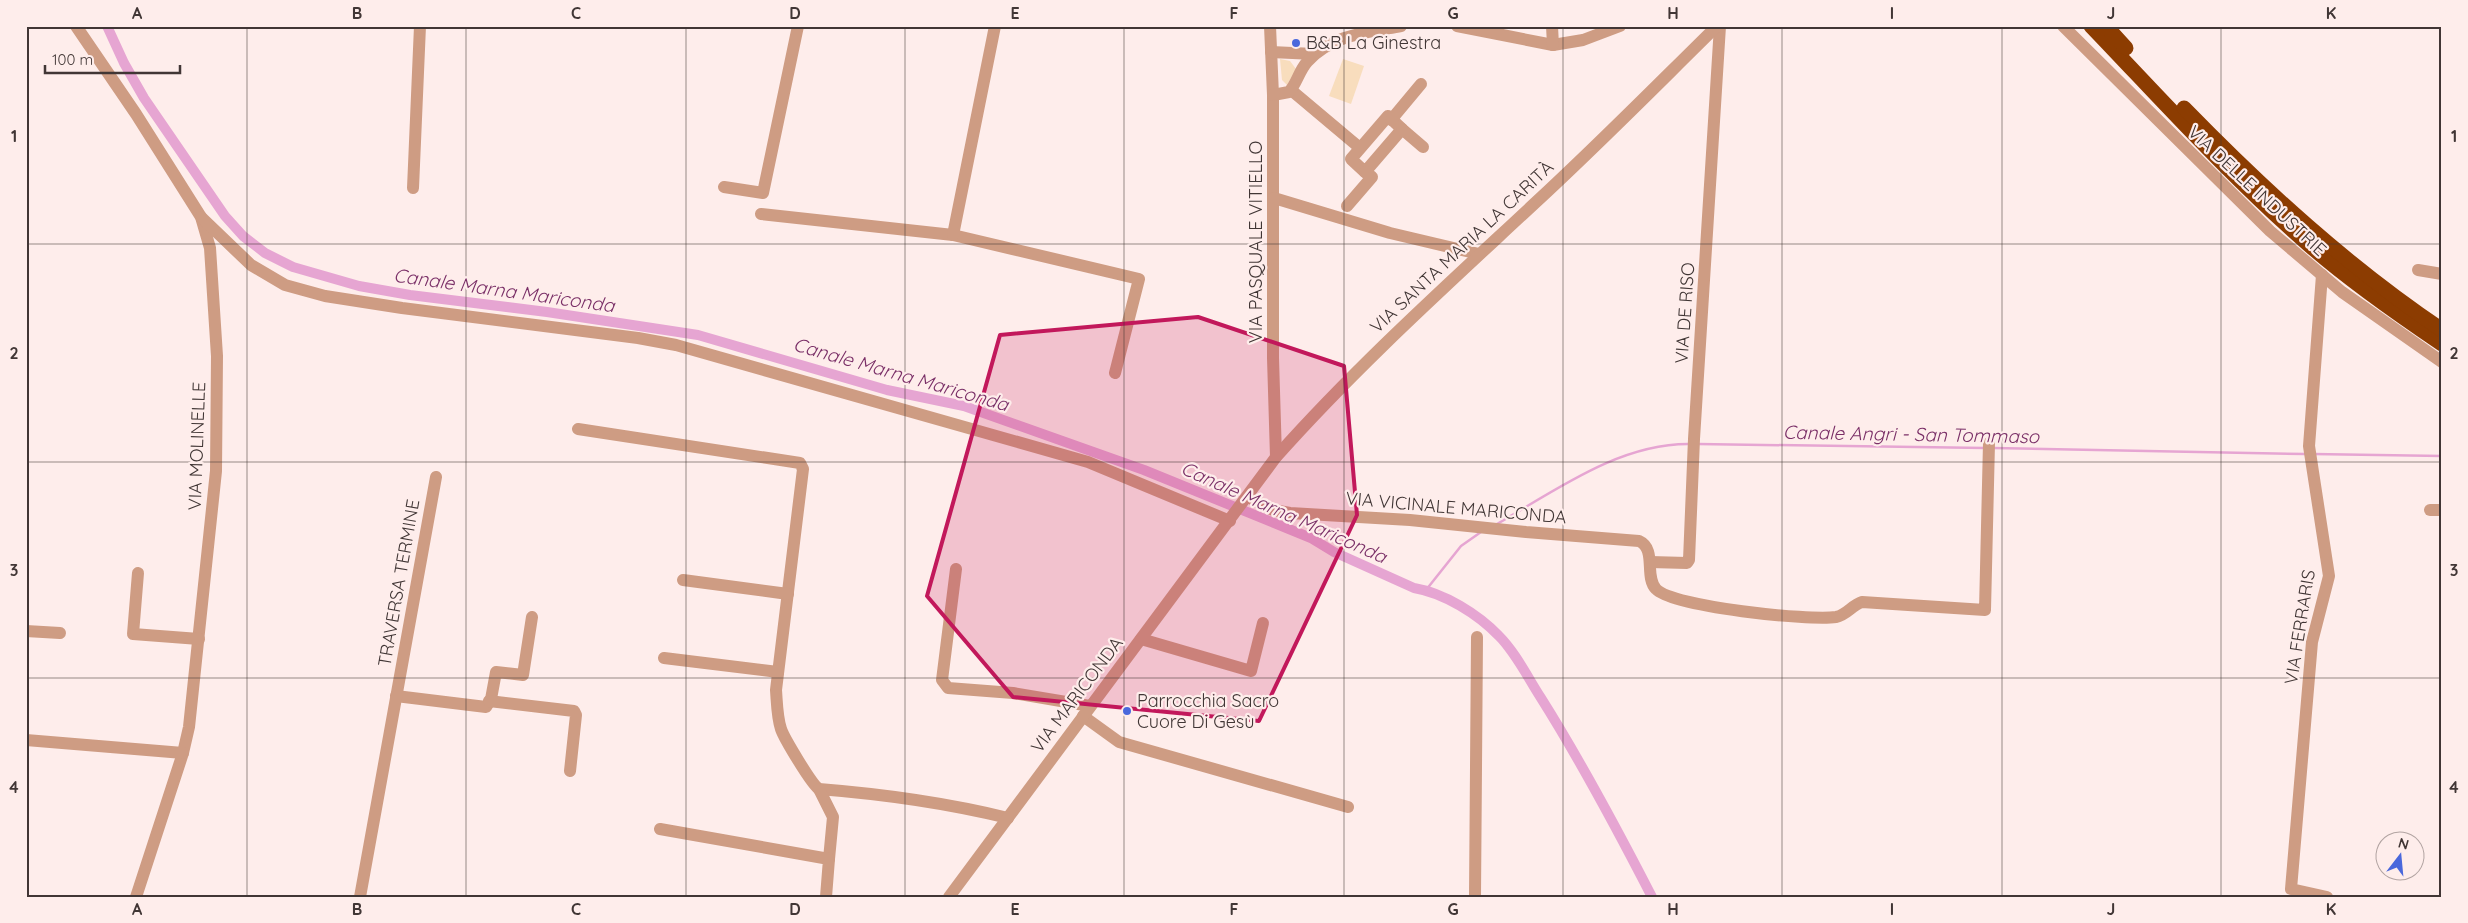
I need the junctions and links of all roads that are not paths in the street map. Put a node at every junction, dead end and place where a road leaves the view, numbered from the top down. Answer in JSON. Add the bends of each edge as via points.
{"nodes":[{"id":1,"x":76,"y":26,"type":"edge"},
{"id":2,"x":420,"y":26,"type":"edge"},
{"id":3,"x":798,"y":26,"type":"edge"},
{"id":4,"x":995,"y":26,"type":"edge"},
{"id":5,"x":1270,"y":26,"type":"edge"},
{"id":6,"x":1401,"y":26,"type":"edge"},
{"id":7,"x":1457,"y":26,"type":"edge"},
{"id":8,"x":1552,"y":26,"type":"edge"},
{"id":9,"x":1620,"y":26,"type":"edge"},
{"id":10,"x":1719,"y":26,"type":"edge"},
{"id":11,"x":2063,"y":26,"type":"edge"},
{"id":12,"x":2091,"y":26,"type":"edge"},
{"id":13,"x":2106,"y":26,"type":"edge"},
{"id":14,"x":1553,"y":45,"type":"junction"},
{"id":15,"x":1271,"y":52,"type":"junction"},
{"id":16,"x":1286,"y":54,"type":"junction"},
{"id":17,"x":1314,"y":54,"type":"junction"},
{"id":18,"x":1299,"y":74,"type":"junction"},
{"id":19,"x":1421,"y":84,"type":"dead end"},
{"id":20,"x":1291,"y":90,"type":"junction"},
{"id":21,"x":1273,"y":95,"type":"junction"},
{"id":22,"x":1391,"y":120,"type":"junction"},
{"id":23,"x":1402,"y":129,"type":"junction"},
{"id":24,"x":1423,"y":146,"type":"dead end"},
{"id":25,"x":1360,"y":148,"type":"junction"},
{"id":26,"x":1365,"y":172,"type":"junction"},
{"id":27,"x":724,"y":187,"type":"dead end"},
{"id":28,"x":413,"y":188,"type":"dead end"},
{"id":29,"x":1274,"y":198,"type":"junction"},
{"id":30,"x":1347,"y":206,"type":"dead end"},
{"id":31,"x":760,"y":214,"type":"dead end"},
{"id":32,"x":201,"y":217,"type":"junction"},
{"id":33,"x":953,"y":235,"type":"junction"},
{"id":34,"x":1479,"y":254,"type":"junction"},
{"id":35,"x":2418,"y":270,"type":"dead end"},
{"id":36,"x":2442,"y":274,"type":"edge"},
{"id":37,"x":2322,"y":275,"type":"junction"},
{"id":38,"x":2442,"y":330,"type":"edge"},
{"id":39,"x":2442,"y":344,"type":"edge"},
{"id":40,"x":2442,"y":362,"type":"edge"},
{"id":41,"x":1115,"y":374,"type":"dead end"},
{"id":42,"x":578,"y":429,"type":"dead end"},
{"id":43,"x":1989,"y":448,"type":"dead end"},
{"id":44,"x":1276,"y":457,"type":"junction"},
{"id":45,"x":436,"y":478,"type":"dead end"},
{"id":46,"x":1245,"y":500,"type":"junction"},
{"id":47,"x":1232,"y":518,"type":"junction"},
{"id":48,"x":1650,"y":562,"type":"junction"},
{"id":49,"x":956,"y":569,"type":"dead end"},
{"id":50,"x":138,"y":573,"type":"dead end"},
{"id":51,"x":683,"y":580,"type":"dead end"},
{"id":52,"x":788,"y":594,"type":"junction"},
{"id":53,"x":532,"y":617,"type":"dead end"},
{"id":54,"x":1262,"y":623,"type":"dead end"},
{"id":55,"x":26,"y":631,"type":"edge"},
{"id":56,"x":60,"y":634,"type":"dead end"},
{"id":57,"x":1477,"y":637,"type":"dead end"},
{"id":58,"x":199,"y":638,"type":"junction"},
{"id":59,"x":1141,"y":639,"type":"junction"},
{"id":60,"x":664,"y":658,"type":"dead end"},
{"id":61,"x":778,"y":672,"type":"junction"},
{"id":62,"x":396,"y":696,"type":"junction"},
{"id":63,"x":490,"y":701,"type":"junction"},
{"id":64,"x":1087,"y":711,"type":"junction"},
{"id":65,"x":26,"y":740,"type":"edge"},
{"id":66,"x":182,"y":753,"type":"junction"},
{"id":67,"x":570,"y":771,"type":"dead end"},
{"id":68,"x":819,"y":788,"type":"junction"},
{"id":69,"x":1348,"y":807,"type":"dead end"},
{"id":70,"x":1008,"y":818,"type":"junction"},
{"id":71,"x":660,"y":828,"type":"dead end"},
{"id":72,"x":829,"y":859,"type":"junction"},
{"id":73,"x":2290,"y":893,"type":"edge"},
{"id":74,"x":136,"y":897,"type":"edge"},
{"id":75,"x":360,"y":897,"type":"edge"},
{"id":76,"x":826,"y":897,"type":"edge"},
{"id":77,"x":949,"y":897,"type":"edge"},
{"id":78,"x":1475,"y":897,"type":"edge"},
{"id":79,"x":2327,"y":897,"type":"edge"}],
"edges":[{"from":1,"to":32,"type":"street","name":"VIA MOLINELLE"},
{"from":2,"to":28,"type":"street"},
{"from":3,"to":27,"type":"street","via":[[763,193]]},
{"from":4,"to":33,"type":"street"},
{"from":5,"to":15,"type":"street","name":"VIA PASQUALE VITIELLO"},
{"from":6,"to":17,"type":"street","via":[[1343,38]]},
{"from":7,"to":14,"type":"street"},
{"from":8,"to":14,"type":"street"},
{"from":9,"to":14,"type":"street","via":[[1583,40]]},
{"from":10,"to":34,"type":"street","name":"VIA SANTA MARIA LA CARITÀ"},
{"from":10,"to":48,"type":"street","name":"VIA DE RISO","via":[[1690,560],[1681,564]]},
{"from":11,"to":37,"type":"street","name":"VIA DELLE INDUSTRIE","via":[[2270,231]]},
{"from":12,"to":39,"type":"highway","via":[[2288,226],[2349,278]]},
{"from":13,"to":38,"type":"highway","via":[[2292,213],[2354,266]]},
{"from":15,"to":16,"type":"street"},
{"from":15,"to":21,"type":"street","name":"VIA PASQUALE VITIELLO"},
{"from":16,"to":17,"type":"street"},
{"from":16,"to":18,"type":"street","via":[[1297,61]]},
{"from":17,"to":18,"type":"street"},
{"from":18,"to":20,"type":"street"},
{"from":19,"to":22,"type":"street"},
{"from":20,"to":21,"type":"street"},
{"from":20,"to":25,"type":"street"},
{"from":21,"to":29,"type":"street","name":"VIA PASQUALE VITIELLO"},
{"from":22,"to":23,"type":"street"},
{"from":22,"to":25,"type":"street","via":[[1388,116]]},
{"from":23,"to":24,"type":"street"},
{"from":23,"to":26,"type":"street"},
{"from":25,"to":26,"type":"street","via":[[1351,159]]},
{"from":26,"to":30,"type":"street","via":[[1372,177]]},
{"from":29,"to":34,"type":"street","via":[[1390,233]]},
{"from":29,"to":44,"type":"street","name":"VIA PASQUALE VITIELLO"},
{"from":31,"to":33,"type":"street"},
{"from":32,"to":47,"type":"street","via":[[250,265],[285,285],[325,296],[402,308],[676,345],[1088,462]]},
{"from":32,"to":58,"type":"street","name":"VIA MOLINELLE","via":[[210,248],[218,356],[216,470]]},
{"from":33,"to":41,"type":"street","via":[[1139,279]]},
{"from":34,"to":44,"type":"street","name":"VIA SANTA MARIA LA CARITÀ","via":[[1326,401]]},
{"from":35,"to":36,"type":"street"},
{"from":37,"to":40,"type":"street","name":"VIA DELLE INDUSTRIE","via":[[2391,329]]},
{"from":37,"to":73,"type":"street","name":"VIA FERRARIS","via":[[2310,446],[2329,576],[2312,642]]},
{"from":42,"to":52,"type":"street","via":[[800,463],[803,469]]},
{"from":43,"to":48,"type":"street","via":[[1985,610],[1862,602],[1836,617],[1735,610],[1659,592],[1652,585]]},
{"from":44,"to":46,"type":"street","name":"VIA SANTA MARIA LA CARITÀ"},
{"from":45,"to":62,"type":"street","name":"TRAVERSA TERMINE"},
{"from":46,"to":47,"type":"street","name":"VIA MARICONDA"},
{"from":46,"to":48,"type":"street","name":"VIA VICINALE MARICONDA","via":[[1290,513],[1410,520],[1639,541],[1644,543]]},
{"from":47,"to":59,"type":"street","name":"VIA MARICONDA"},
{"from":49,"to":64,"type":"street","via":[[942,680],[945,685],[948,688],[1013,693]]},
{"from":50,"to":58,"type":"street","via":[[133,634]]},
{"from":51,"to":52,"type":"street"},
{"from":52,"to":61,"type":"street"},
{"from":53,"to":63,"type":"street","via":[[523,675],[496,672]]},
{"from":54,"to":59,"type":"street","via":[[1251,671]]},
{"from":55,"to":56,"type":"street"},
{"from":57,"to":78,"type":"street"},
{"from":58,"to":66,"type":"street","name":"VIA MOLINELLE","via":[[189,727]]},
{"from":59,"to":64,"type":"street","name":"VIA MARICONDA"},
{"from":60,"to":61,"type":"street"},
{"from":61,"to":68,"type":"street","via":[[776,690],[782,731],[808,776]]},
{"from":62,"to":63,"type":"street","via":[[486,707]]},
{"from":62,"to":75,"type":"street","name":"TRAVERSA TERMINE"},
{"from":63,"to":67,"type":"street","via":[[575,712]]},
{"from":64,"to":69,"type":"street","via":[[1119,742]]},
{"from":64,"to":70,"type":"street","name":"VIA MARICONDA"},
{"from":65,"to":66,"type":"street"},
{"from":66,"to":74,"type":"street","name":"VIA MOLINELLE"},
{"from":68,"to":70,"type":"street","via":[[866,792]]},
{"from":68,"to":72,"type":"street","via":[[833,817]]},
{"from":70,"to":77,"type":"street","name":"VIA MARICONDA"},
{"from":71,"to":72,"type":"street"},
{"from":72,"to":76,"type":"street"},
{"from":73,"to":79,"type":"street","name":"VIA FERRARIS"}]}
